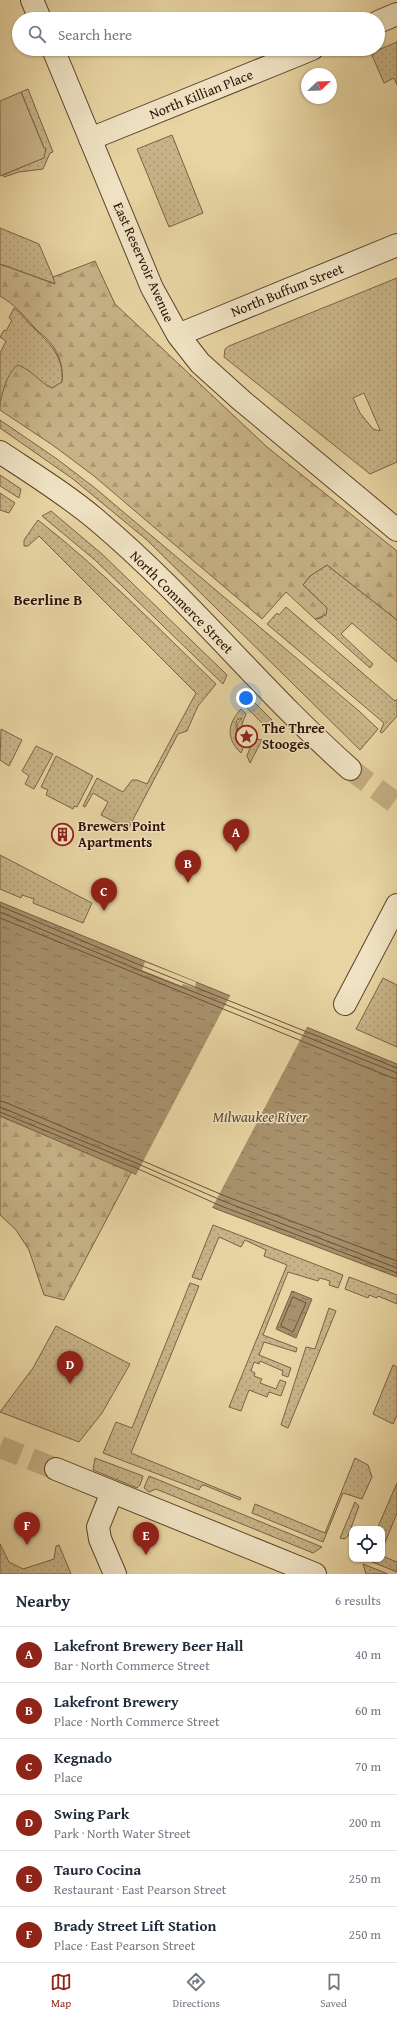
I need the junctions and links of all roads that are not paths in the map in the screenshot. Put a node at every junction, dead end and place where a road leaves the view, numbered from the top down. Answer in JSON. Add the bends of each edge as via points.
{"nodes":[{"id":1,"x":32,"y":0,"type":"edge"},
{"id":2,"x":37,"y":12,"type":"edge"},
{"id":3,"x":397,"y":14,"type":"edge"},
{"id":4,"x":385,"y":19,"type":"edge"},
{"id":5,"x":56,"y":56,"type":"edge"},
{"id":6,"x":295,"y":56,"type":"edge"},
{"id":7,"x":90,"y":139,"type":"junction"},
{"id":8,"x":397,"y":245,"type":"edge"},
{"id":9,"x":178,"y":335,"type":"junction"},
{"id":10,"x":0,"y":452,"type":"edge"},
{"id":11,"x":397,"y":530,"type":"edge"},
{"id":12,"x":350,"y":769,"type":"tunnel mouth"},
{"id":13,"x":397,"y":905,"type":"edge"},
{"id":14,"x":345,"y":1004,"type":"dead end"},
{"id":15,"x":56,"y":1469,"type":"tunnel mouth"},
{"id":16,"x":112,"y":1492,"type":"junction"},
{"id":17,"x":114,"y":1574,"type":"edge"},
{"id":18,"x":315,"y":1574,"type":"edge"}],
"edges":[{"from":1,"to":2,"type":"street"},
{"from":3,"to":4,"type":"street"},
{"from":5,"to":7,"type":"street","name":"East Reservoir Avenue"},
{"from":6,"to":7,"type":"street","name":"North Killian Place"},
{"from":7,"to":9,"type":"street","name":"East Reservoir Avenue","via":[[152,288]]},
{"from":8,"to":9,"type":"street","name":"North Buffum Street"},
{"from":9,"to":11,"type":"street","name":"East Reservoir Avenue","via":[[200,363],[246,405]]},
{"from":10,"to":12,"type":"street","name":"North Commerce Street","via":[[98,521],[149,567]]},
{"from":13,"to":14,"type":"street"},
{"from":15,"to":16,"type":"street"},
{"from":16,"to":17,"type":"street","via":[[98,1527]]},
{"from":16,"to":18,"type":"street"}]}
